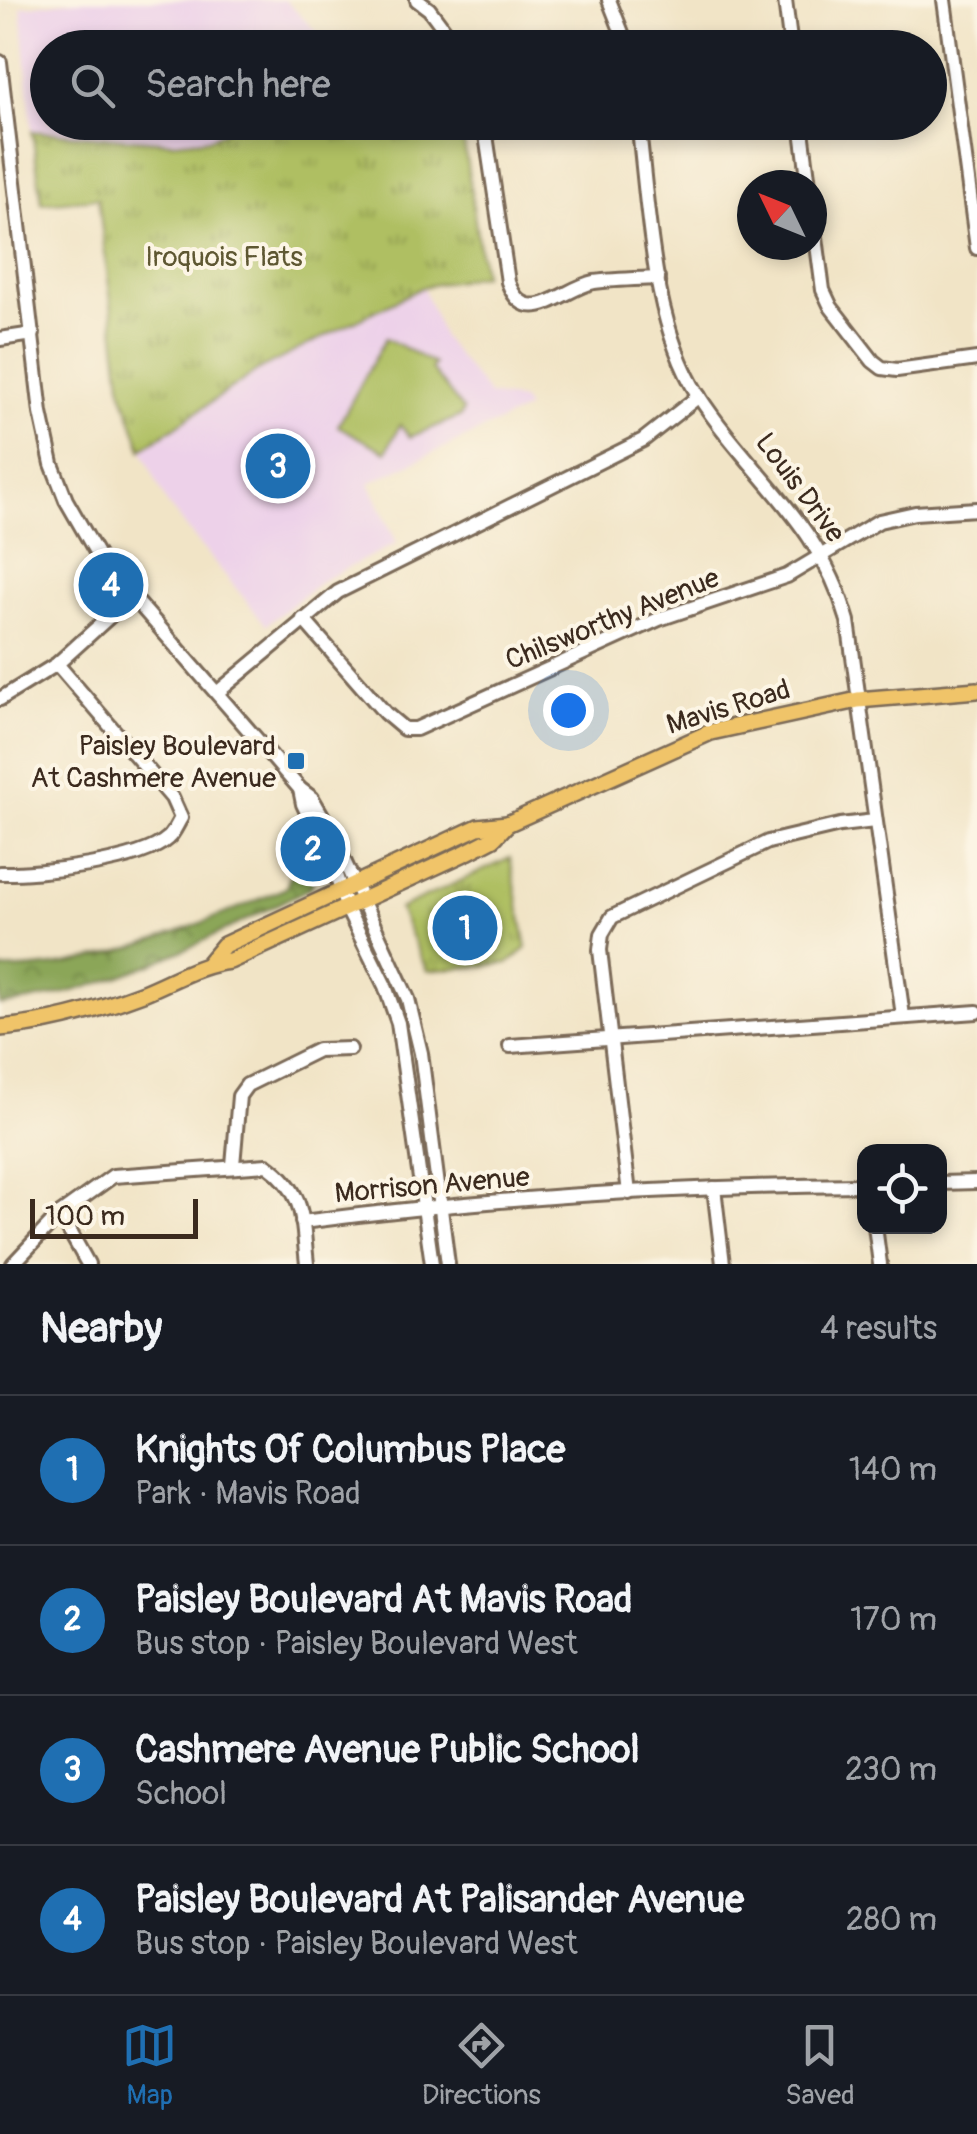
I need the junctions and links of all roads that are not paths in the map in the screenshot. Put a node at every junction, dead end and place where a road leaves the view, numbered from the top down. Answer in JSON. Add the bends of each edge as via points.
{"nodes":[{"id":1,"x":417,"y":0,"type":"edge"},
{"id":2,"x":609,"y":0,"type":"edge"},
{"id":3,"x":785,"y":0,"type":"edge"},
{"id":4,"x":944,"y":0,"type":"edge"},
{"id":5,"x":445,"y":30,"type":"edge"},
{"id":6,"x":621,"y":30,"type":"edge"},
{"id":7,"x":789,"y":30,"type":"edge"},
{"id":8,"x":0,"y":62,"type":"edge"},
{"id":9,"x":487,"y":140,"type":"edge"},
{"id":10,"x":640,"y":140,"type":"edge"},
{"id":11,"x":803,"y":140,"type":"edge"},
{"id":12,"x":807,"y":170,"type":"edge"},
{"id":13,"x":7,"y":185,"type":"edge"},
{"id":14,"x":977,"y":248,"type":"edge"},
{"id":15,"x":819,"y":260,"type":"edge"},
{"id":16,"x":658,"y":278,"type":"junction"},
{"id":17,"x":33,"y":334,"type":"junction"},
{"id":18,"x":0,"y":339,"type":"edge"},
{"id":19,"x":977,"y":359,"type":"edge"},
{"id":20,"x":699,"y":396,"type":"junction"},
{"id":21,"x":977,"y":509,"type":"edge"},
{"id":22,"x":822,"y":554,"type":"junction"},
{"id":23,"x":132,"y":596,"type":"junction"},
{"id":24,"x":303,"y":619,"type":"junction"},
{"id":25,"x":57,"y":664,"type":"junction"},
{"id":26,"x":977,"y":690,"type":"edge"},
{"id":27,"x":218,"y":692,"type":"junction"},
{"id":28,"x":0,"y":699,"type":"edge"},
{"id":29,"x":858,"y":700,"type":"junction"},
{"id":30,"x":876,"y":821,"type":"junction"},
{"id":31,"x":0,"y":873,"type":"edge"},
{"id":32,"x":351,"y":895,"type":"junction"},
{"id":33,"x":977,"y":1012,"type":"edge"},
{"id":34,"x":903,"y":1016,"type":"junction"},
{"id":35,"x":0,"y":1028,"type":"edge"},
{"id":36,"x":613,"y":1036,"type":"junction"},
{"id":37,"x":510,"y":1046,"type":"dead end"},
{"id":38,"x":350,"y":1050,"type":"dead end"},
{"id":39,"x":233,"y":1166,"type":"junction"},
{"id":40,"x":977,"y":1182,"type":"edge"},
{"id":41,"x":947,"y":1183,"type":"edge"},
{"id":42,"x":857,"y":1185,"type":"edge"},
{"id":43,"x":714,"y":1188,"type":"junction"},
{"id":44,"x":629,"y":1192,"type":"junction"},
{"id":45,"x":440,"y":1206,"type":"junction"},
{"id":46,"x":424,"y":1207,"type":"junction"},
{"id":47,"x":60,"y":1214,"type":"junction"},
{"id":48,"x":302,"y":1222,"type":"junction"},
{"id":49,"x":877,"y":1234,"type":"edge"},
{"id":50,"x":13,"y":1264,"type":"edge"},
{"id":51,"x":88,"y":1264,"type":"edge"},
{"id":52,"x":307,"y":1264,"type":"edge"},
{"id":53,"x":432,"y":1264,"type":"edge"},
{"id":54,"x":448,"y":1264,"type":"edge"},
{"id":55,"x":723,"y":1264,"type":"edge"},
{"id":56,"x":880,"y":1264,"type":"edge"}],
"edges":[{"from":1,"to":5,"type":"street"},
{"from":2,"to":6,"type":"street"},
{"from":3,"to":7,"type":"street"},
{"from":4,"to":14,"type":"street"},
{"from":8,"to":13,"type":"street"},
{"from":9,"to":16,"type":"street","via":[[508,282],[519,302],[538,306],[591,282]]},
{"from":10,"to":16,"type":"street","name":"Louis Drive"},
{"from":11,"to":12,"type":"street"},
{"from":13,"to":17,"type":"street"},
{"from":15,"to":19,"type":"street","via":[[832,307],[882,368]]},
{"from":16,"to":20,"type":"street","name":"Louis Drive","via":[[677,356]]},
{"from":17,"to":18,"type":"street"},
{"from":17,"to":23,"type":"street","via":[[52,464],[100,559]]},
{"from":20,"to":22,"type":"street","name":"Louis Drive"},
{"from":20,"to":24,"type":"street","via":[[643,440],[338,592]]},
{"from":21,"to":22,"type":"street","name":"Chilsworthy Avenue","via":[[879,521]]},
{"from":22,"to":24,"type":"street","name":"Chilsworthy Avenue","via":[[787,576],[660,619],[416,729],[404,729],[385,712]]},
{"from":22,"to":29,"type":"street","name":"Louis Drive","via":[[848,621]]},
{"from":23,"to":25,"type":"street"},
{"from":23,"to":27,"type":"street"},
{"from":24,"to":27,"type":"street"},
{"from":25,"to":28,"type":"street"},
{"from":25,"to":31,"type":"street","via":[[172,798],[181,818],[167,840],[140,851],[56,870]]},
{"from":26,"to":29,"type":"main road","name":"Mavis Road"},
{"from":27,"to":32,"type":"street","via":[[312,798]]},
{"from":29,"to":30,"type":"street","name":"Louis Drive"},
{"from":29,"to":32,"type":"main road","name":"Mavis Road","via":[[711,732],[507,824],[478,827]]},
{"from":30,"to":34,"type":"street","name":"Louis Drive"},
{"from":30,"to":36,"type":"street","via":[[768,842],[612,917],[600,950]]},
{"from":32,"to":35,"type":"main road","name":"Mavis Road","via":[[230,960],[111,1004]]},
{"from":32,"to":45,"type":"street","via":[[404,988],[413,1019]]},
{"from":32,"to":46,"type":"street","via":[[398,1024]]},
{"from":33,"to":34,"type":"street"},
{"from":34,"to":36,"type":"street"},
{"from":36,"to":37,"type":"street"},
{"from":36,"to":44,"type":"street"},
{"from":38,"to":39,"type":"street","via":[[318,1050],[248,1085],[239,1096]]},
{"from":39,"to":47,"type":"street","name":"Morrison Avenue","via":[[113,1176]]},
{"from":39,"to":48,"type":"street","name":"Morrison Avenue","via":[[267,1165],[284,1177]]},
{"from":40,"to":41,"type":"street"},
{"from":42,"to":43,"type":"street","name":"Morrison Avenue"},
{"from":43,"to":44,"type":"street","name":"Morrison Avenue"},
{"from":43,"to":55,"type":"street"},
{"from":44,"to":45,"type":"street","name":"Morrison Avenue"},
{"from":45,"to":46,"type":"street","name":"Morrison Avenue"},
{"from":45,"to":54,"type":"street"},
{"from":46,"to":48,"type":"street","name":"Morrison Avenue"},
{"from":46,"to":53,"type":"street"},
{"from":47,"to":50,"type":"street","name":"Morrison Avenue"},
{"from":47,"to":51,"type":"street"},
{"from":48,"to":52,"type":"street"},
{"from":49,"to":56,"type":"street"}]}
